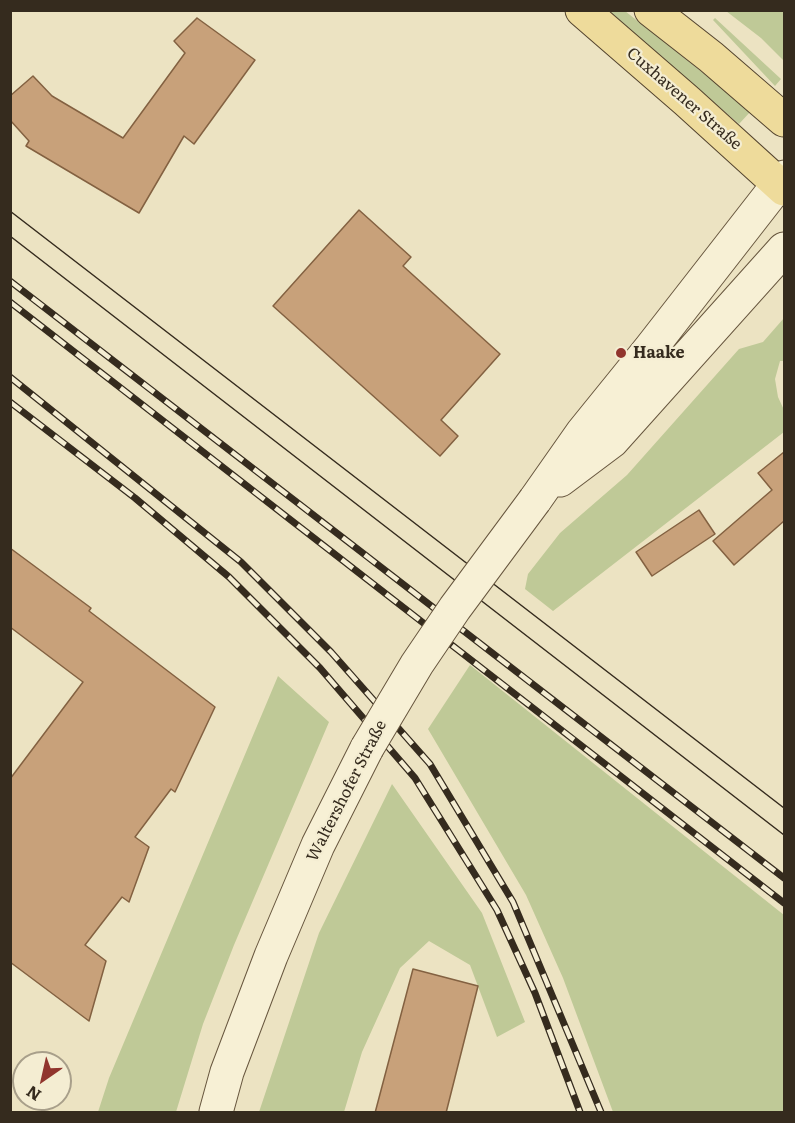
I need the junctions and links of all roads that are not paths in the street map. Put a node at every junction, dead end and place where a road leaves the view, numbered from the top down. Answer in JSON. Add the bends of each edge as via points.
{"nodes":[{"id":1,"x":582,"y":10,"type":"edge"},
{"id":2,"x":651,"y":10,"type":"edge"},
{"id":3,"x":784,"y":120,"type":"edge"},
{"id":4,"x":782,"y":183,"type":"edge"},
{"id":5,"x":784,"y":249,"type":"edge"},
{"id":6,"x":535,"y":500,"type":"junction"},
{"id":7,"x":216,"y":1113,"type":"edge"}],
"edges":[{"from":1,"to":4,"type":"main road","name":"Cuxhavener Straße"},
{"from":2,"to":3,"type":"main road"},
{"from":4,"to":6,"type":"main road","name":"Waltershofer Straße","via":[[582,433]]},
{"from":5,"to":6,"type":"main road","name":"Waltershofer Straße","via":[[612,441]]},
{"from":6,"to":7,"type":"main road","name":"Waltershofer Straße","bridge":true,"via":[[417,664],[367,748],[318,845],[271,956],[227,1072]]}]}
